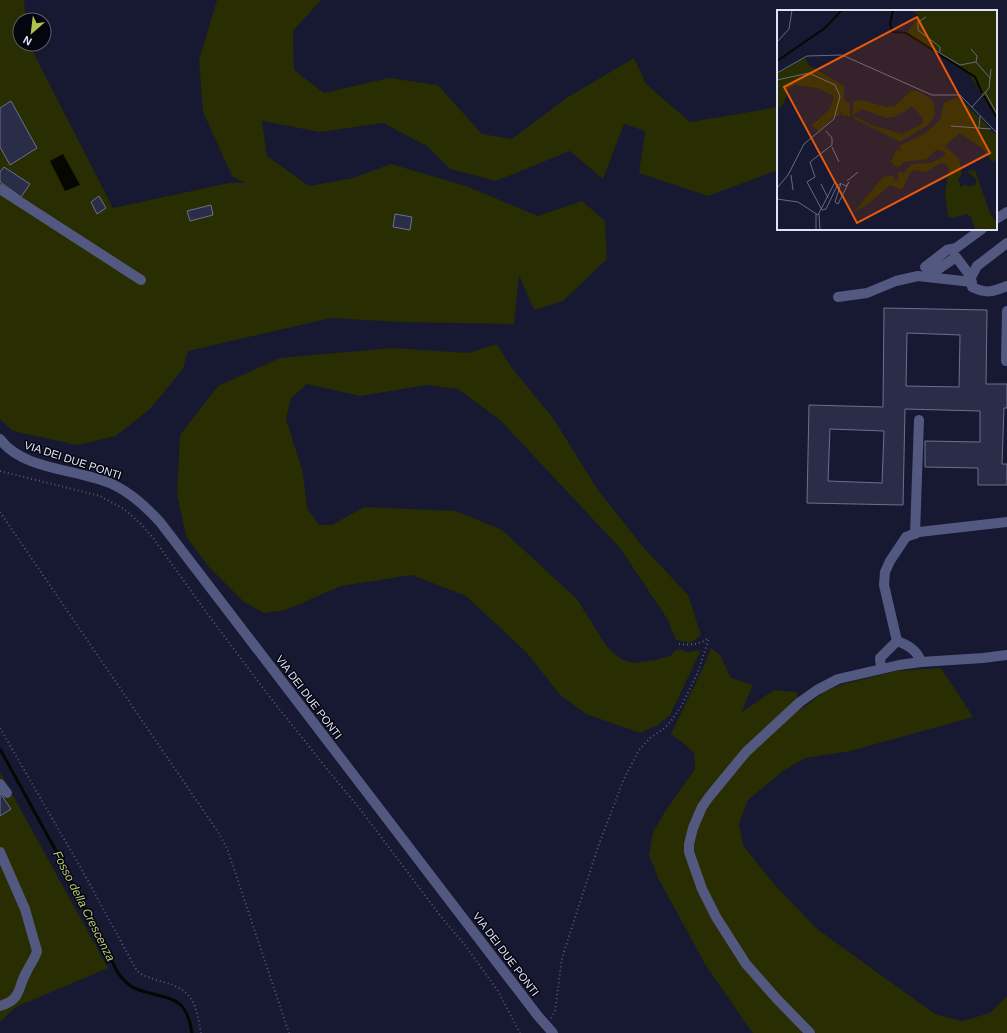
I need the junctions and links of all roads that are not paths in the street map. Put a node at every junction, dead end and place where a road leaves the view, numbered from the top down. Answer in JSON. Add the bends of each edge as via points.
{"nodes":[{"id":1,"x":0,"y":189,"type":"edge"},
{"id":2,"x":1007,"y":212,"type":"edge"},
{"id":3,"x":997,"y":218,"type":"edge"},
{"id":4,"x":981,"y":230,"type":"edge"},
{"id":5,"x":1007,"y":243,"type":"edge"},
{"id":6,"x":971,"y":279,"type":"junction"},
{"id":7,"x":141,"y":280,"type":"dead end"},
{"id":8,"x":1007,"y":286,"type":"edge"},
{"id":9,"x":838,"y":297,"type":"dead end"},
{"id":10,"x":1007,"y":311,"type":"edge"},
{"id":11,"x":1006,"y":361,"type":"dead end"},
{"id":12,"x":919,"y":420,"type":"dead end"},
{"id":13,"x":0,"y":439,"type":"edge"},
{"id":14,"x":1007,"y":522,"type":"edge"},
{"id":15,"x":914,"y":534,"type":"junction"},
{"id":16,"x":897,"y":642,"type":"junction"},
{"id":17,"x":1007,"y":655,"type":"edge"},
{"id":18,"x":921,"y":662,"type":"junction"},
{"id":19,"x":881,"y":668,"type":"junction"},
{"id":20,"x":0,"y":784,"type":"edge"},
{"id":21,"x":7,"y":793,"type":"dead end"},
{"id":22,"x":0,"y":852,"type":"edge"},
{"id":23,"x":0,"y":1006,"type":"edge"},
{"id":24,"x":553,"y":1033,"type":"edge"},
{"id":25,"x":810,"y":1033,"type":"edge"}],
"edges":[{"from":1,"to":7,"type":"street"},
{"from":2,"to":3,"type":"street"},
{"from":4,"to":6,"type":"street","via":[[956,253]]},
{"from":5,"to":6,"type":"street","via":[[977,266]]},
{"from":6,"to":8,"type":"street","via":[[972,287],[982,292],[996,291]]},
{"from":6,"to":9,"type":"street","via":[[918,276],[896,281],[868,293]]},
{"from":10,"to":11,"type":"street"},
{"from":12,"to":15,"type":"street"},
{"from":13,"to":24,"type":"street","name":"VIA DEI DUE PONTI","via":[[6,447],[22,458],[91,477],[125,490],[160,522]]},
{"from":14,"to":15,"type":"street"},
{"from":15,"to":16,"type":"street","via":[[906,537],[885,572],[884,585]]},
{"from":16,"to":18,"type":"street","via":[[913,649]]},
{"from":16,"to":19,"type":"street","via":[[880,658]]},
{"from":17,"to":18,"type":"street"},
{"from":18,"to":19,"type":"street"},
{"from":19,"to":25,"type":"street","via":[[838,679],[800,702],[746,752],[709,797],[697,817],[689,844],[691,860],[702,889],[716,917],[746,964]]},
{"from":20,"to":21,"type":"street"},
{"from":22,"to":23,"type":"street","via":[[25,909],[37,951],[17,996]]}]}
